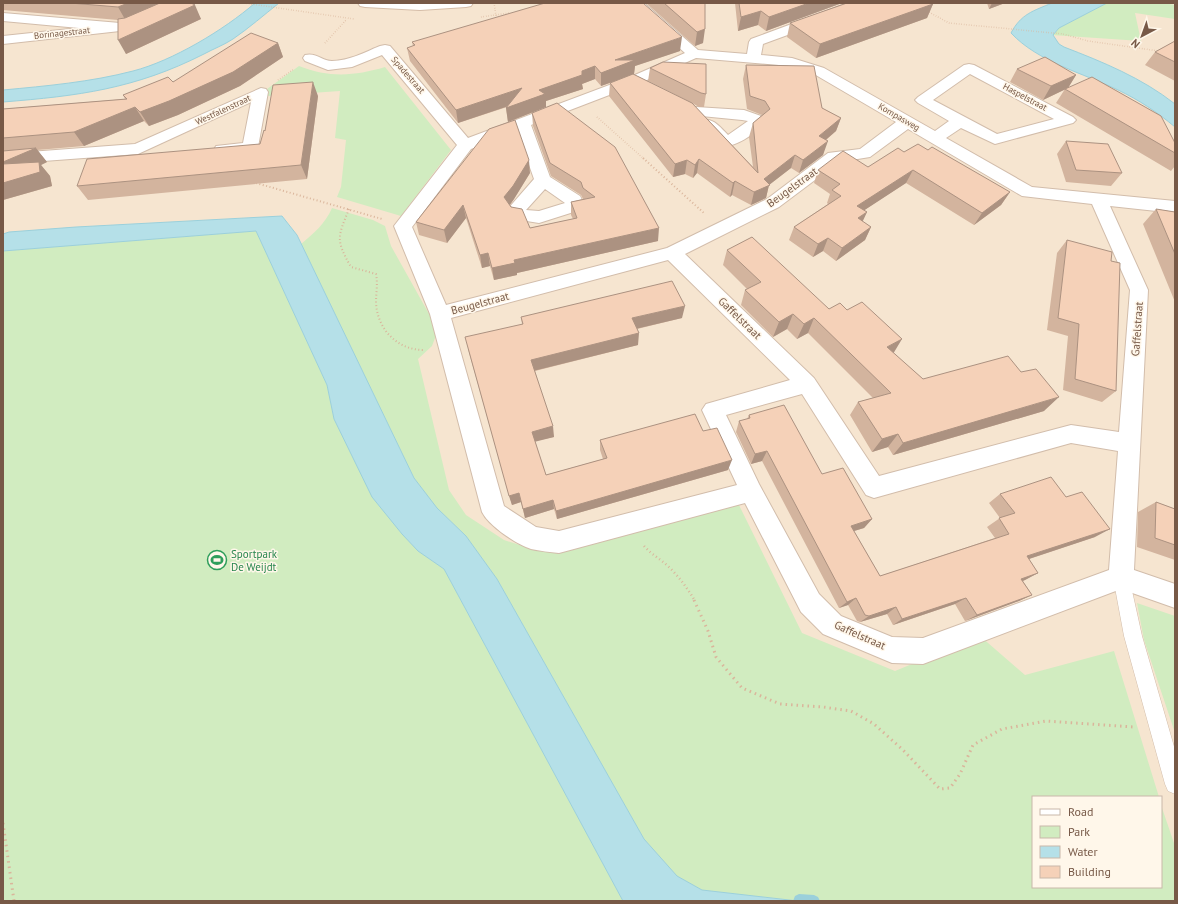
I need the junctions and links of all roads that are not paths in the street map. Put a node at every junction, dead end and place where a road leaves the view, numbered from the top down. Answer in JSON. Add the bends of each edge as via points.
{"nodes":[{"id":1,"x":365,"y":3,"type":"edge"},
{"id":2,"x":466,"y":3,"type":"edge"},
{"id":3,"x":636,"y":3,"type":"edge"},
{"id":4,"x":853,"y":3,"type":"edge"},
{"id":5,"x":3,"y":17,"type":"edge"},
{"id":6,"x":3,"y":40,"type":"edge"},
{"id":7,"x":694,"y":54,"type":"junction"},
{"id":8,"x":310,"y":58,"type":"dead end"},
{"id":9,"x":754,"y":58,"type":"junction"},
{"id":10,"x":634,"y":81,"type":"junction"},
{"id":11,"x":647,"y":88,"type":"edge"},
{"id":12,"x":682,"y":105,"type":"edge"},
{"id":13,"x":696,"y":112,"type":"edge"},
{"id":14,"x":960,"y":121,"type":"junction"},
{"id":15,"x":522,"y":122,"type":"junction"},
{"id":16,"x":907,"y":122,"type":"junction"},
{"id":17,"x":936,"y":138,"type":"junction"},
{"id":18,"x":465,"y":145,"type":"junction"},
{"id":19,"x":138,"y":149,"type":"junction"},
{"id":20,"x":204,"y":152,"type":"edge"},
{"id":21,"x":157,"y":157,"type":"edge"},
{"id":22,"x":3,"y":159,"type":"edge"},
{"id":23,"x":543,"y":180,"type":"dead end"},
{"id":24,"x":1098,"y":200,"type":"junction"},
{"id":25,"x":1175,"y":207,"type":"edge"},
{"id":26,"x":672,"y":253,"type":"junction"},
{"id":27,"x":440,"y":314,"type":"junction"},
{"id":28,"x":807,"y":384,"type":"junction"},
{"id":29,"x":1129,"y":443,"type":"junction"},
{"id":30,"x":751,"y":491,"type":"junction"},
{"id":31,"x":1121,"y":576,"type":"junction"},
{"id":32,"x":1175,"y":596,"type":"edge"},
{"id":33,"x":1175,"y":784,"type":"edge"}],
"edges":[{"from":1,"to":2,"type":"street","via":[[420,6]]},
{"from":3,"to":7,"type":"street"},
{"from":4,"to":9,"type":"street","via":[[848,8],[756,42]]},
{"from":5,"to":6,"type":"street","name":"Borinagestraat","via":[[126,27]]},
{"from":7,"to":9,"type":"street","name":"Kompasweg"},
{"from":7,"to":10,"type":"street"},
{"from":8,"to":18,"type":"street","name":"Spadestraat","via":[[328,66],[347,64],[385,49]]},
{"from":9,"to":16,"type":"street","name":"Kompasweg","via":[[792,62],[819,71]]},
{"from":10,"to":11,"type":"street"},
{"from":10,"to":15,"type":"street"},
{"from":12,"to":13,"type":"street"},
{"from":14,"to":14,"type":"street","name":"Haspelstraat","via":[[922,100],[969,68],[1068,120],[995,139]]},
{"from":14,"to":17,"type":"street"},
{"from":15,"to":18,"type":"street"},
{"from":15,"to":23,"type":"street"},
{"from":16,"to":17,"type":"street","name":"Kompasweg"},
{"from":16,"to":26,"type":"street","name":"Beugelstraat","via":[[864,153],[834,157],[773,203]]},
{"from":17,"to":24,"type":"street","name":"Kompasweg","via":[[1028,192]]},
{"from":18,"to":27,"type":"street","via":[[403,226]]},
{"from":19,"to":20,"type":"street","name":"Westfalenstraat","via":[[261,92],[250,147]]},
{"from":19,"to":21,"type":"street","name":"Westfalenstraat"},
{"from":19,"to":22,"type":"street","name":"Westfalenstraat"},
{"from":24,"to":25,"type":"street","name":"Kompasweg"},
{"from":24,"to":29,"type":"street","name":"Gaffelstraat","via":[[1139,290]]},
{"from":26,"to":27,"type":"street","name":"Beugelstraat"},
{"from":26,"to":28,"type":"street","name":"Gaffelstraat"},
{"from":27,"to":30,"type":"street","name":"Beugelstraat","via":[[494,512],[532,538],[559,542]]},
{"from":28,"to":29,"type":"street","name":"Gaffelstraat","via":[[874,488],[1071,434]]},
{"from":28,"to":30,"type":"street","name":"Gaffelstraat","via":[[714,410]]},
{"from":29,"to":31,"type":"street","name":"Gaffelstraat"},
{"from":30,"to":31,"type":"street","name":"Gaffelstraat","via":[[810,603],[832,625],[892,650],[923,651]]},
{"from":31,"to":32,"type":"street"},
{"from":31,"to":33,"type":"lane","via":[[1133,636]]}]}
